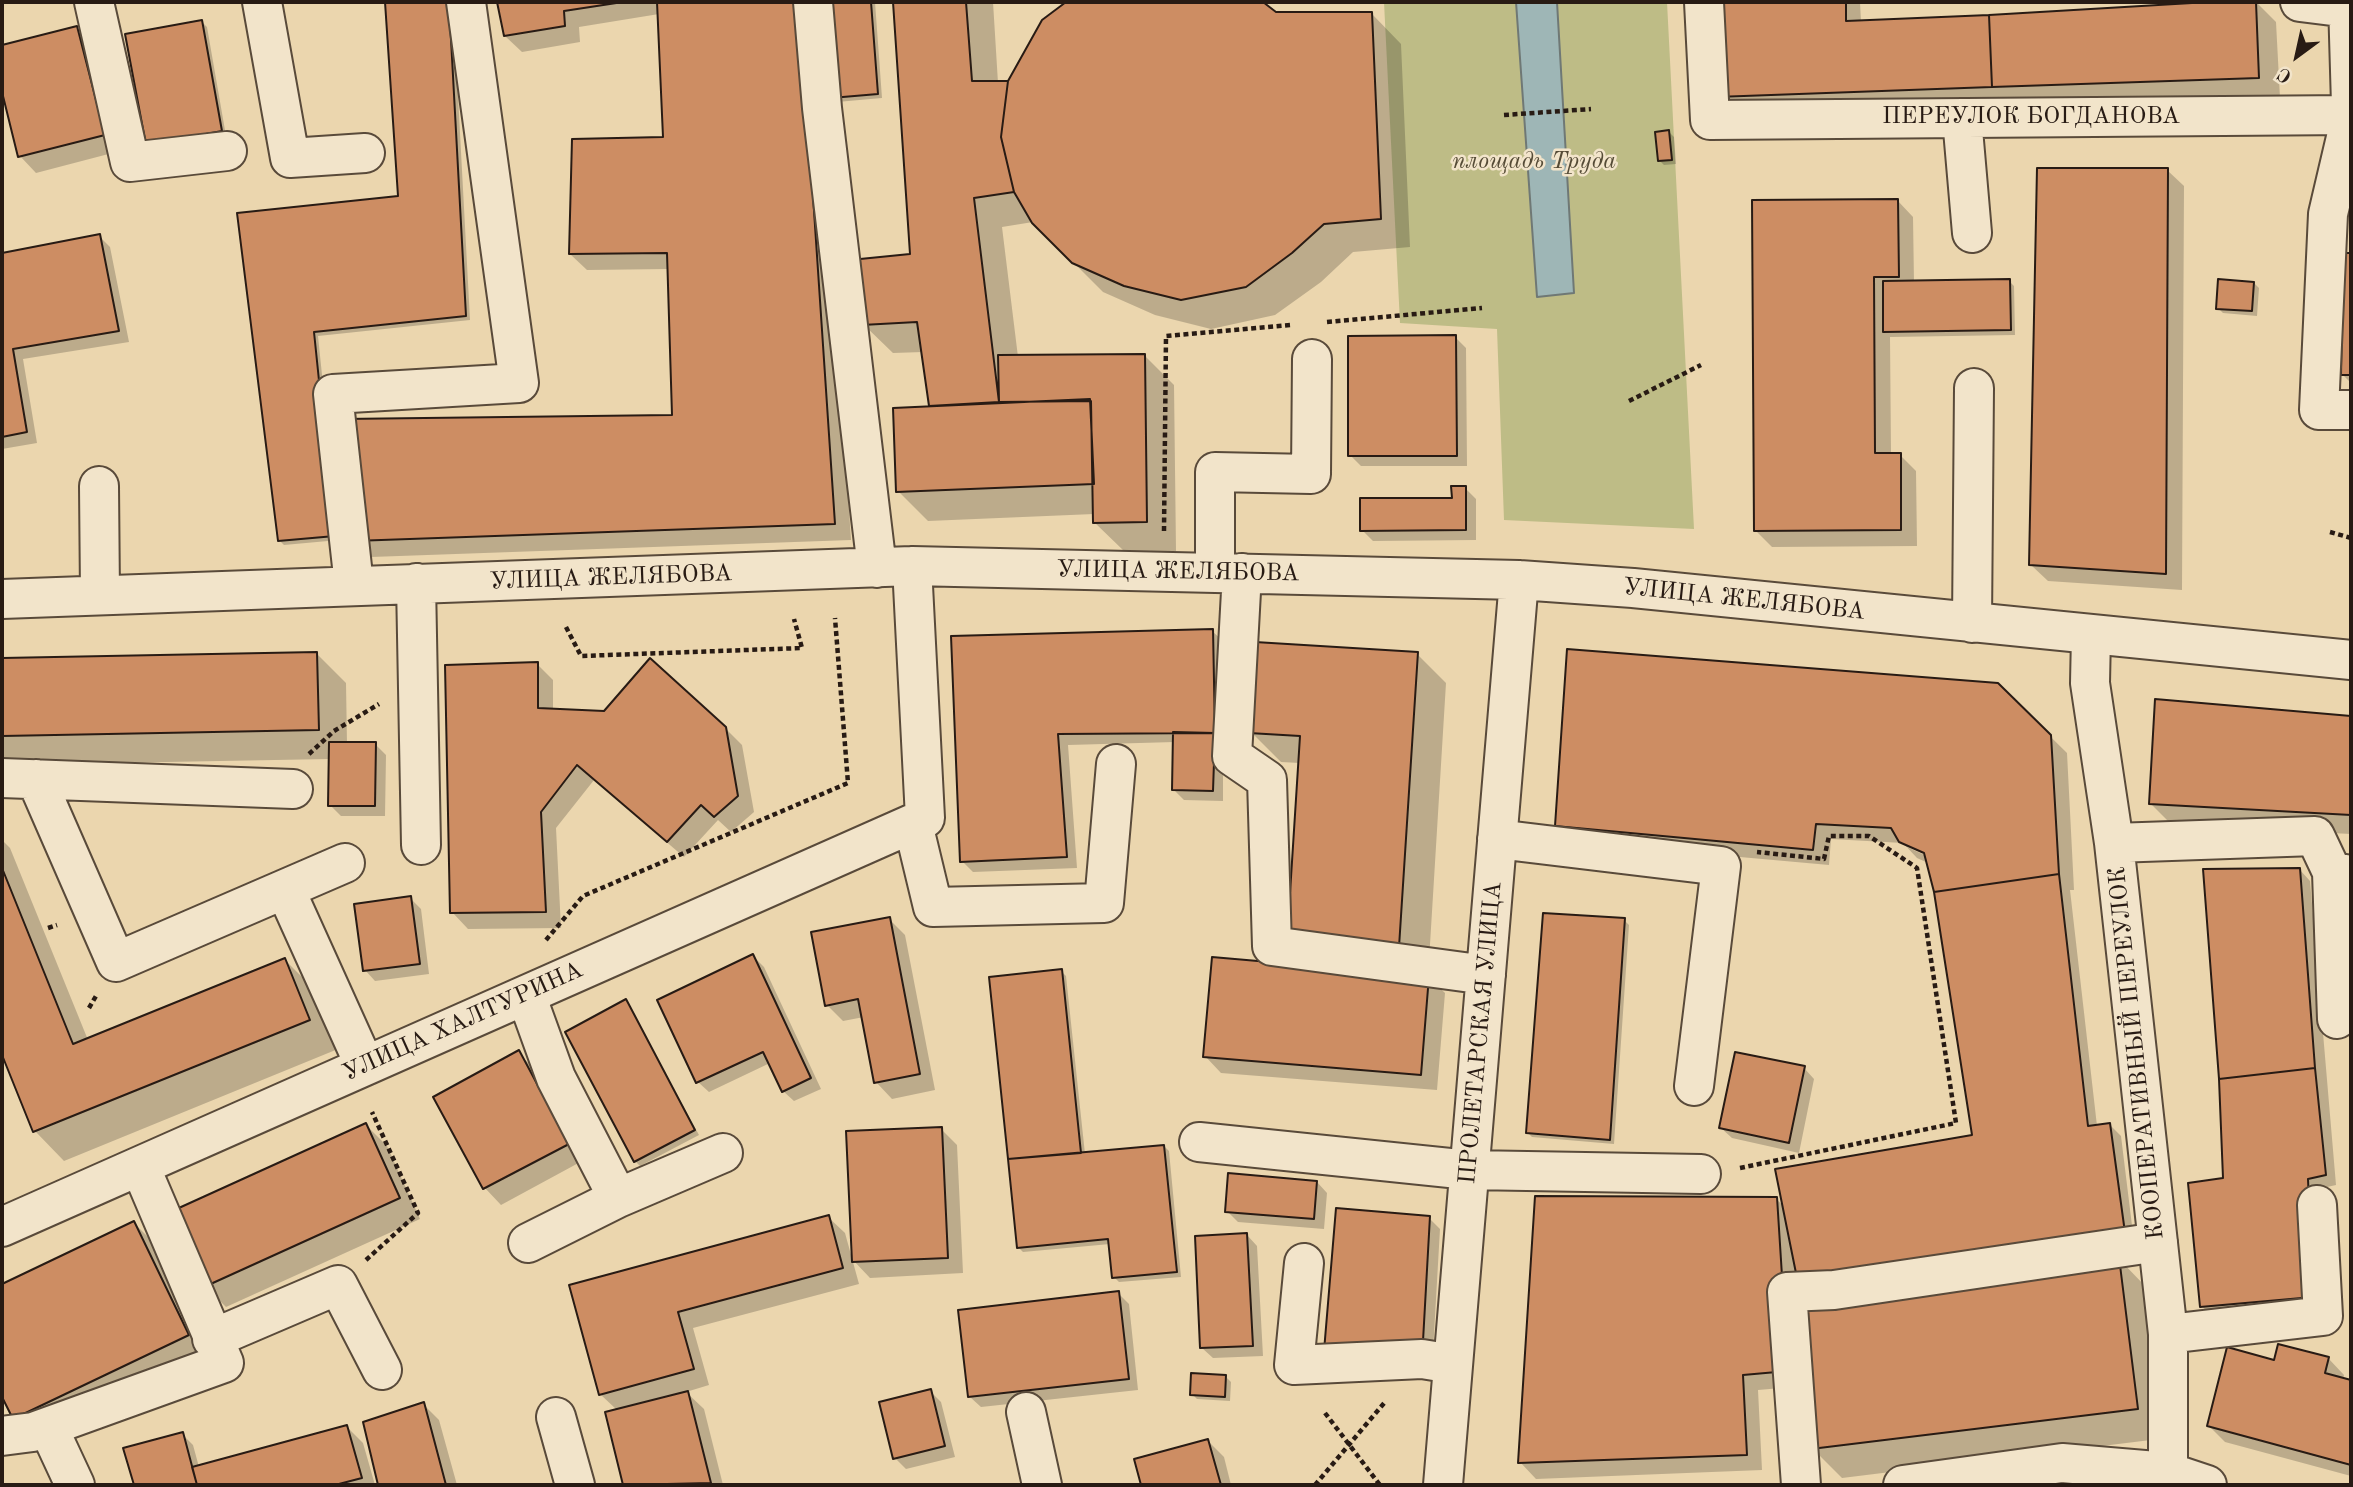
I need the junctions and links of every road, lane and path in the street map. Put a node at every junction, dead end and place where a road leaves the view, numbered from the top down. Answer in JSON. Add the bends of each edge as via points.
{"nodes":[{"id":1,"x":94,"y":2,"type":"edge"},
{"id":2,"x":262,"y":2,"type":"edge"},
{"id":3,"x":466,"y":2,"type":"edge"},
{"id":4,"x":813,"y":2,"type":"edge"},
{"id":5,"x":1704,"y":2,"type":"edge"},
{"id":6,"x":2300,"y":2,"type":"edge"},
{"id":7,"x":2348,"y":5,"type":"edge"},
{"id":8,"x":2351,"y":105,"type":"edge"},
{"id":9,"x":1591,"y":109,"type":"dead end"},
{"id":10,"x":1504,"y":115,"type":"dead end"},
{"id":11,"x":2351,"y":115,"type":"edge"},
{"id":12,"x":1962,"y":118,"type":"junction"},
{"id":13,"x":227,"y":151,"type":"dead end"},
{"id":14,"x":365,"y":153,"type":"dead end"},
{"id":15,"x":2340,"y":214,"type":"edge"},
{"id":16,"x":1972,"y":233,"type":"dead end"},
{"id":17,"x":1482,"y":308,"type":"dead end"},
{"id":18,"x":1311,"y":335,"type":"junction"},
{"id":19,"x":1701,"y":365,"type":"dead end"},
{"id":20,"x":1974,"y":388,"type":"dead end"},
{"id":21,"x":1629,"y":401,"type":"dead end"},
{"id":22,"x":2351,"y":410,"type":"edge"},
{"id":23,"x":99,"y":486,"type":"dead end"},
{"id":24,"x":1164,"y":532,"type":"dead end"},
{"id":25,"x":2330,"y":532,"type":"dead end"},
{"id":26,"x":2351,"y":538,"type":"edge"},
{"id":27,"x":895,"y":567,"type":"junction"},
{"id":28,"x":1229,"y":573,"type":"junction"},
{"id":29,"x":1519,"y":580,"type":"junction"},
{"id":30,"x":416,"y":583,"type":"junction"},
{"id":31,"x":354,"y":585,"type":"junction"},
{"id":32,"x":100,"y":595,"type":"junction"},
{"id":33,"x":2,"y":599,"type":"edge"},
{"id":34,"x":835,"y":618,"type":"dead end"},
{"id":35,"x":794,"y":619,"type":"dead end"},
{"id":36,"x":1972,"y":623,"type":"junction"},
{"id":37,"x":566,"y":627,"type":"dead end"},
{"id":38,"x":2091,"y":635,"type":"junction"},
{"id":39,"x":2351,"y":660,"type":"edge"},
{"id":40,"x":418,"y":680,"type":"junction"},
{"id":41,"x":1116,"y":764,"type":"dead end"},
{"id":42,"x":19,"y":778,"type":"edge"},
{"id":43,"x":282,"y":789,"type":"joint"},
{"id":44,"x":919,"y":821,"type":"junction"},
{"id":45,"x":1497,"y":839,"type":"junction"},
{"id":46,"x":2114,"y":843,"type":"junction"},
{"id":47,"x":421,"y":845,"type":"dead end"},
{"id":48,"x":1745,"y":851,"type":"dead end"},
{"id":49,"x":345,"y":863,"type":"dead end"},
{"id":50,"x":2342,"y":874,"type":"edge"},
{"id":51,"x":285,"y":889,"type":"junction"},
{"id":52,"x":543,"y":945,"type":"dead end"},
{"id":53,"x":1486,"y":975,"type":"junction"},
{"id":54,"x":526,"y":995,"type":"junction"},
{"id":55,"x":2337,"y":1019,"type":"dead end"},
{"id":56,"x":365,"y":1066,"type":"junction"},
{"id":57,"x":1694,"y":1086,"type":"dead end"},
{"id":58,"x":372,"y":1112,"type":"dead end"},
{"id":59,"x":1199,"y":1142,"type":"dead end"},
{"id":60,"x":723,"y":1153,"type":"dead end"},
{"id":61,"x":140,"y":1166,"type":"junction"},
{"id":62,"x":1469,"y":1170,"type":"junction"},
{"id":63,"x":1701,"y":1174,"type":"joint"},
{"id":64,"x":618,"y":1198,"type":"junction"},
{"id":65,"x":2317,"y":1205,"type":"dead end"},
{"id":66,"x":3,"y":1223,"type":"edge"},
{"id":67,"x":2158,"y":1242,"type":"junction"},
{"id":68,"x":528,"y":1243,"type":"dead end"},
{"id":69,"x":1304,"y":1263,"type":"dead end"},
{"id":70,"x":338,"y":1285,"type":"junction"},
{"id":71,"x":2337,"y":1320,"type":"edge"},
{"id":72,"x":2168,"y":1334,"type":"junction"},
{"id":73,"x":212,"y":1339,"type":"junction"},
{"id":74,"x":1438,"y":1361,"type":"junction"},
{"id":75,"x":382,"y":1370,"type":"dead end"},
{"id":76,"x":1026,"y":1412,"type":"dead end"},
{"id":77,"x":1325,"y":1413,"type":"dead end"},
{"id":78,"x":556,"y":1417,"type":"dead end"},
{"id":79,"x":48,"y":1427,"type":"junction"},
{"id":80,"x":2,"y":1436,"type":"edge"},
{"id":81,"x":1349,"y":1444,"type":"junction"},
{"id":82,"x":2168,"y":1472,"type":"junction"},
{"id":83,"x":75,"y":1485,"type":"edge"},
{"id":84,"x":575,"y":1485,"type":"edge"},
{"id":85,"x":1042,"y":1485,"type":"edge"},
{"id":86,"x":1315,"y":1485,"type":"edge"},
{"id":87,"x":1380,"y":1485,"type":"edge"},
{"id":88,"x":1443,"y":1485,"type":"edge"},
{"id":89,"x":1801,"y":1485,"type":"edge"},
{"id":90,"x":1903,"y":1485,"type":"edge"},
{"id":91,"x":2207,"y":1485,"type":"edge"}],
"edges":[{"from":1,"to":13,"type":"street","via":[[130,162]]},
{"from":2,"to":14,"type":"street","via":[[290,158]]},
{"from":3,"to":31,"type":"street","via":[[519,383],[333,394]]},
{"from":4,"to":27,"type":"street","via":[[822,108]]},
{"from":5,"to":12,"type":"street","name":"ПЕРЕУЛОК БОГДАНОВА","via":[[1710,120]]},
{"from":6,"to":7,"type":"street"},
{"from":7,"to":8,"type":"street"},
{"from":9,"to":10,"type":"path"},
{"from":11,"to":12,"type":"street","name":"ПЕРЕУЛОК БОГДАНОВА"},
{"from":11,"to":15,"type":"street"},
{"from":12,"to":16,"type":"street"},
{"from":15,"to":22,"type":"street","via":[[2319,410]]},
{"from":17,"to":18,"type":"path"},
{"from":18,"to":24,"type":"path","via":[[1166,336]]},
{"from":18,"to":28,"type":"street","via":[[1311,474],[1215,472]]},
{"from":19,"to":21,"type":"path"},
{"from":20,"to":36,"type":"street"},
{"from":23,"to":32,"type":"street"},
{"from":25,"to":26,"type":"path"},
{"from":27,"to":28,"type":"street","name":"УЛИЦА ЖЕЛЯБОВА"},
{"from":27,"to":30,"type":"street","name":"УЛИЦА ЖЕЛЯБОВА"},
{"from":27,"to":44,"type":"street"},
{"from":28,"to":29,"type":"street","name":"УЛИЦА ЖЕЛЯБОВА"},
{"from":28,"to":53,"type":"street","via":[[1232,756],[1267,780],[1272,946]]},
{"from":29,"to":36,"type":"street","name":"УЛИЦА ЖЕЛЯБОВА"},
{"from":29,"to":45,"type":"street","name":"ПРОЛЕТАРСКАЯ УЛИЦА"},
{"from":30,"to":31,"type":"street","name":"УЛИЦА ЖЕЛЯБОВА"},
{"from":30,"to":40,"type":"street"},
{"from":31,"to":32,"type":"street","name":"УЛИЦА ЖЕЛЯБОВА"},
{"from":32,"to":33,"type":"street","name":"УЛИЦА ЖЕЛЯБОВА"},
{"from":34,"to":52,"type":"path","via":[[848,783],[583,895]]},
{"from":35,"to":37,"type":"path","via":[[802,649],[581,656]]},
{"from":36,"to":38,"type":"street","name":"УЛИЦА ЖЕЛЯБОВА"},
{"from":38,"to":39,"type":"street","name":"УЛИЦА ЖЕЛЯБОВА"},
{"from":38,"to":46,"type":"street","name":"КООПЕРАТИВНЫЙ ПЕРЕУЛОК","via":[[2090,683]]},
{"from":40,"to":43,"type":"path","via":[[334,731]]},
{"from":40,"to":47,"type":"street"},
{"from":41,"to":44,"type":"street","via":[[1104,903],[933,906]]},
{"from":42,"to":43,"type":"street"},
{"from":42,"to":51,"type":"street","via":[[116,962]]},
{"from":44,"to":54,"type":"street","name":"УЛИЦА ХАЛТУРИНА"},
{"from":45,"to":53,"type":"street","name":"ПРОЛЕТАРСКАЯ УЛИЦА"},
{"from":45,"to":57,"type":"street","via":[[1721,866]]},
{"from":46,"to":50,"type":"street","via":[[2315,836]]},
{"from":46,"to":67,"type":"street","name":"КООПЕРАТИВНЫЙ ПЕРЕУЛОК"},
{"from":48,"to":63,"type":"path","via":[[1824,859],[1829,836],[1869,836],[1917,868],[1956,1123]]},
{"from":49,"to":51,"type":"street"},
{"from":50,"to":55,"type":"street"},
{"from":51,"to":56,"type":"street"},
{"from":53,"to":62,"type":"street","name":"ПРОЛЕТАРСКАЯ УЛИЦА"},
{"from":54,"to":56,"type":"street","name":"УЛИЦА ХАЛТУРИНА"},
{"from":54,"to":64,"type":"street","via":[[556,1078]]},
{"from":56,"to":61,"type":"street","name":"УЛИЦА ХАЛТУРИНА"},
{"from":58,"to":70,"type":"path","via":[[418,1213]]},
{"from":59,"to":62,"type":"street"},
{"from":60,"to":64,"type":"street"},
{"from":61,"to":66,"type":"street","name":"УЛИЦА ХАЛТУРИНА"},
{"from":61,"to":73,"type":"street"},
{"from":62,"to":63,"type":"street"},
{"from":62,"to":74,"type":"street","name":"ПРОЛЕТАРСКАЯ УЛИЦА"},
{"from":64,"to":68,"type":"street"},
{"from":65,"to":71,"type":"street"},
{"from":67,"to":72,"type":"street","name":"КООПЕРАТИВНЫЙ ПЕРЕУЛОК"},
{"from":67,"to":89,"type":"street","via":[[1834,1290],[1787,1292]]},
{"from":69,"to":74,"type":"street","via":[[1294,1366]]},
{"from":70,"to":73,"type":"street"},
{"from":70,"to":75,"type":"street"},
{"from":71,"to":72,"type":"street"},
{"from":72,"to":82,"type":"street","name":"КООПЕРАТИВНЫЙ ПЕРЕУЛОК"},
{"from":73,"to":79,"type":"street","via":[[224,1363]]},
{"from":74,"to":81,"type":"path"},
{"from":74,"to":88,"type":"street","name":"ПРОЛЕТАРСКАЯ УЛИЦА"},
{"from":76,"to":85,"type":"street"},
{"from":77,"to":81,"type":"path"},
{"from":78,"to":84,"type":"street"},
{"from":79,"to":80,"type":"street"},
{"from":79,"to":83,"type":"street"},
{"from":81,"to":86,"type":"path"},
{"from":81,"to":87,"type":"path"},
{"from":82,"to":90,"type":"street","via":[[2062,1463]]},
{"from":82,"to":91,"type":"street"}]}
